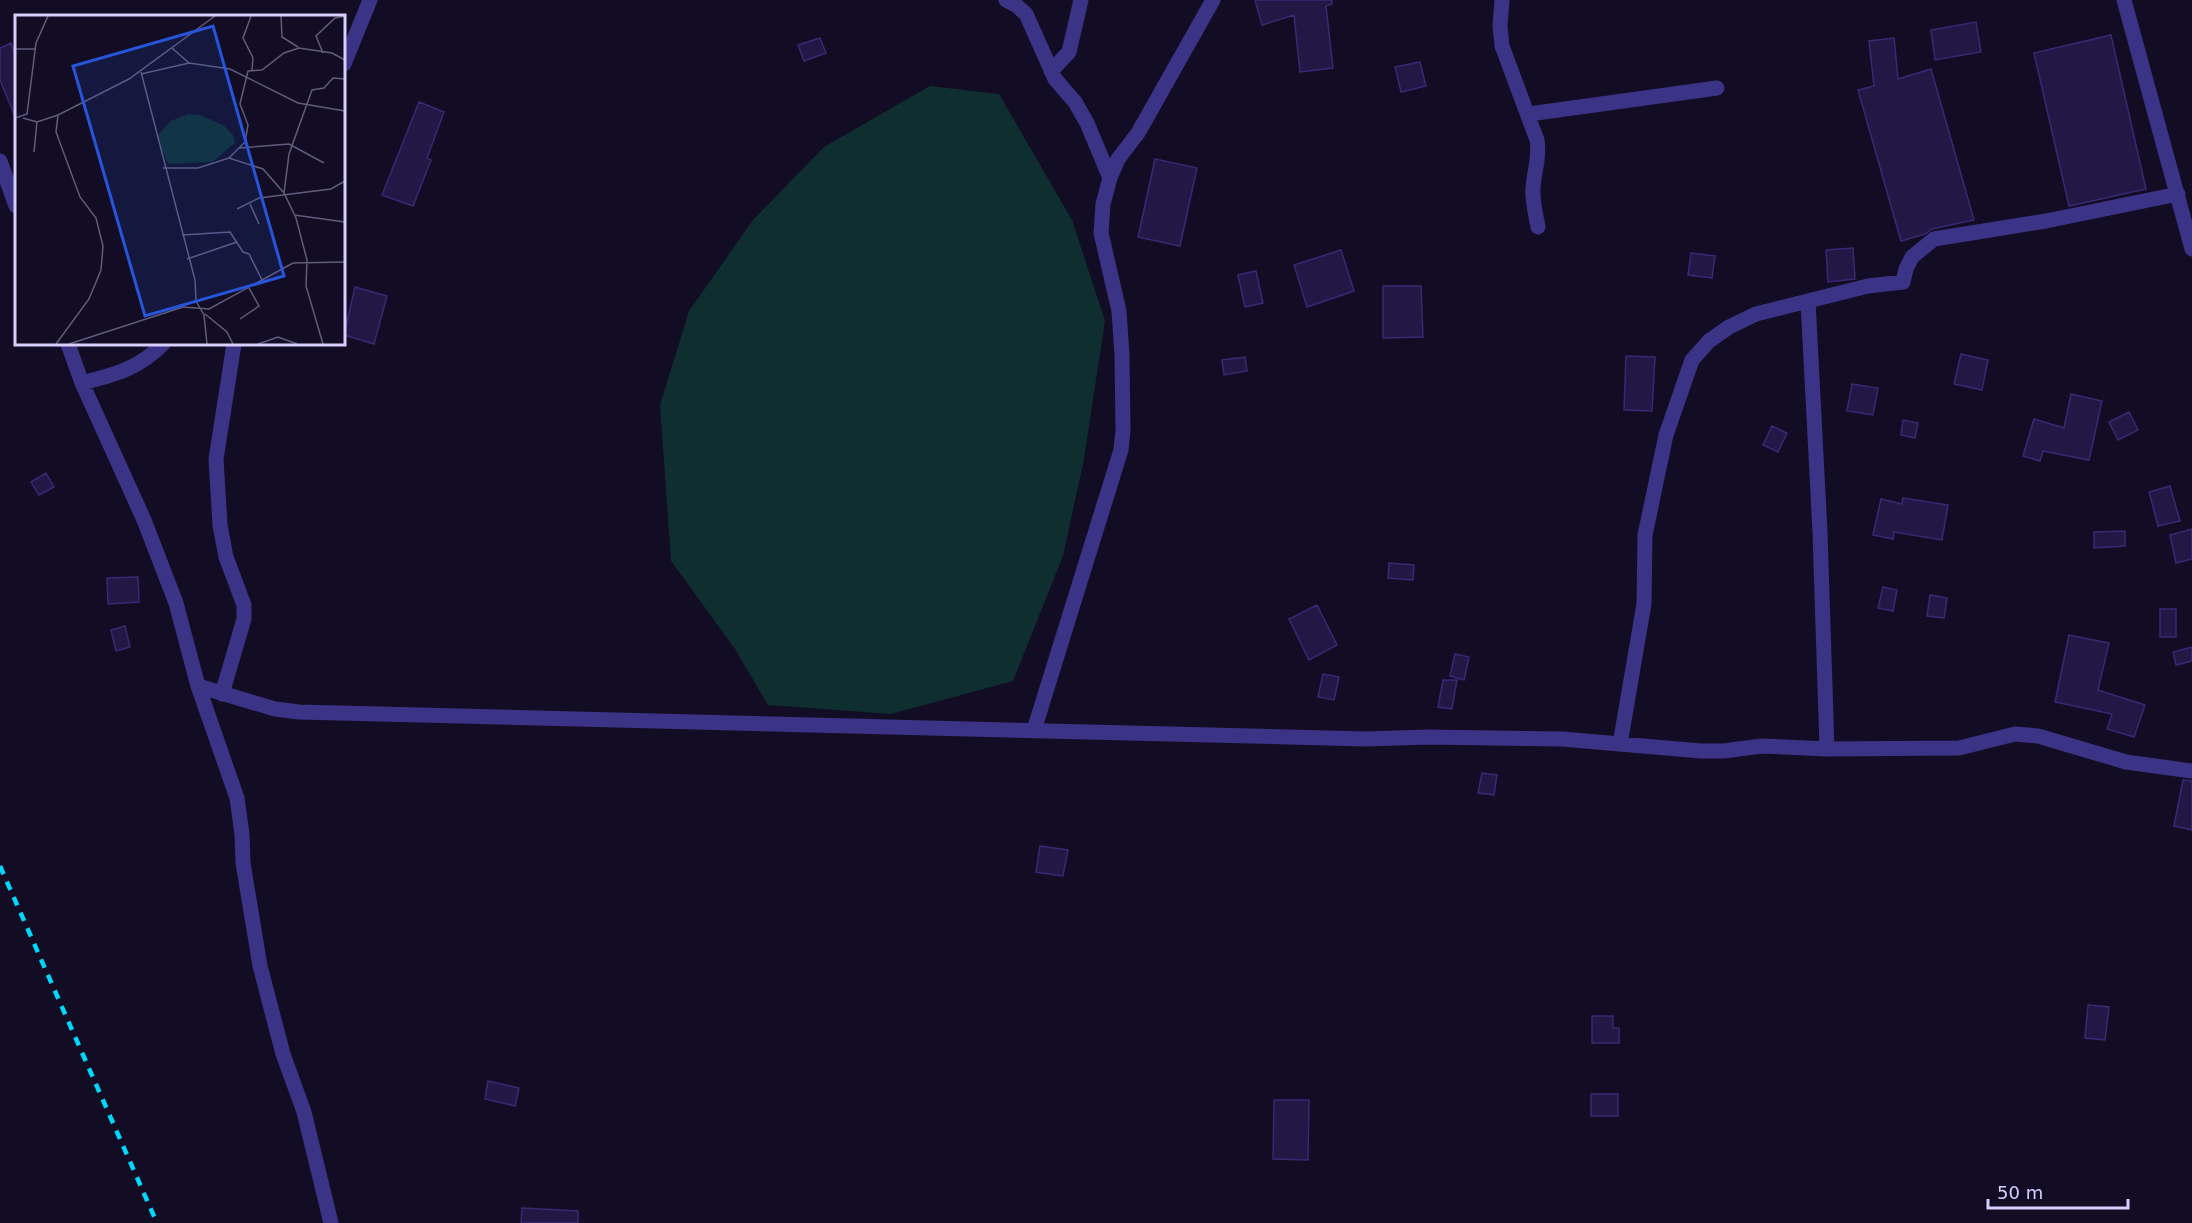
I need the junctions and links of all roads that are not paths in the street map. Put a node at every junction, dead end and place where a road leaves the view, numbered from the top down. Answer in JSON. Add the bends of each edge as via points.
{"nodes":[{"id":1,"x":370,"y":0,"type":"edge"},
{"id":2,"x":1006,"y":0,"type":"edge"},
{"id":3,"x":1081,"y":0,"type":"edge"},
{"id":4,"x":1213,"y":0,"type":"edge"},
{"id":5,"x":1502,"y":0,"type":"edge"},
{"id":6,"x":2124,"y":0,"type":"edge"},
{"id":7,"x":345,"y":61,"type":"edge"},
{"id":8,"x":1051,"y":71,"type":"junction"},
{"id":9,"x":1717,"y":88,"type":"dead end"},
{"id":10,"x":1529,"y":114,"type":"junction"},
{"id":11,"x":0,"y":161,"type":"edge"},
{"id":12,"x":1110,"y":178,"type":"junction"},
{"id":13,"x":2178,"y":194,"type":"junction"},
{"id":14,"x":15,"y":203,"type":"edge"},
{"id":15,"x":1538,"y":227,"type":"dead end"},
{"id":16,"x":2192,"y":249,"type":"edge"},
{"id":17,"x":1808,"y":301,"type":"junction"},
{"id":18,"x":68,"y":345,"type":"edge"},
{"id":19,"x":162,"y":345,"type":"edge"},
{"id":20,"x":234,"y":345,"type":"edge"},
{"id":21,"x":82,"y":383,"type":"junction"},
{"id":22,"x":198,"y":686,"type":"junction"},
{"id":23,"x":222,"y":694,"type":"junction"},
{"id":24,"x":1034,"y":730,"type":"junction"},
{"id":25,"x":1620,"y":744,"type":"junction"},
{"id":26,"x":1827,"y":749,"type":"junction"},
{"id":27,"x":2192,"y":771,"type":"edge"},
{"id":28,"x":331,"y":1223,"type":"edge"}],
"edges":[{"from":1,"to":7,"type":"street"},
{"from":2,"to":8,"type":"street","via":[[1026,14]]},
{"from":3,"to":8,"type":"street","via":[[1069,52]]},
{"from":4,"to":12,"type":"street"},
{"from":5,"to":10,"type":"street","via":[[1502,46]]},
{"from":6,"to":13,"type":"street"},
{"from":8,"to":12,"type":"street","via":[[1087,123]]},
{"from":9,"to":10,"type":"street"},
{"from":10,"to":15,"type":"street","via":[[1539,154],[1533,192]]},
{"from":11,"to":14,"type":"street"},
{"from":12,"to":24,"type":"street","via":[[1101,233],[1119,311],[1121,450]]},
{"from":13,"to":16,"type":"street"},
{"from":13,"to":17,"type":"street","via":[[1934,239],[1912,257],[1905,269],[1904,282],[1868,286]]},
{"from":17,"to":25,"type":"street","via":[[1756,314],[1729,327],[1692,360],[1666,435],[1645,535],[1644,604]]},
{"from":17,"to":26,"type":"street"},
{"from":18,"to":21,"type":"street"},
{"from":19,"to":21,"type":"street","via":[[140,364]]},
{"from":20,"to":23,"type":"street","via":[[216,459],[220,525],[226,557],[244,605],[244,620]]},
{"from":21,"to":22,"type":"street","via":[[144,520],[176,603]]},
{"from":22,"to":23,"type":"street"},
{"from":22,"to":28,"type":"street","via":[[237,798],[260,966],[283,1054],[304,1112]]},
{"from":23,"to":24,"type":"street","via":[[299,712]]},
{"from":24,"to":25,"type":"street","via":[[1366,739],[1562,739]]},
{"from":25,"to":26,"type":"street","via":[[1701,751],[1762,746]]},
{"from":26,"to":27,"type":"street","via":[[1959,748],[2015,734],[2038,736],[2126,762]]}]}
